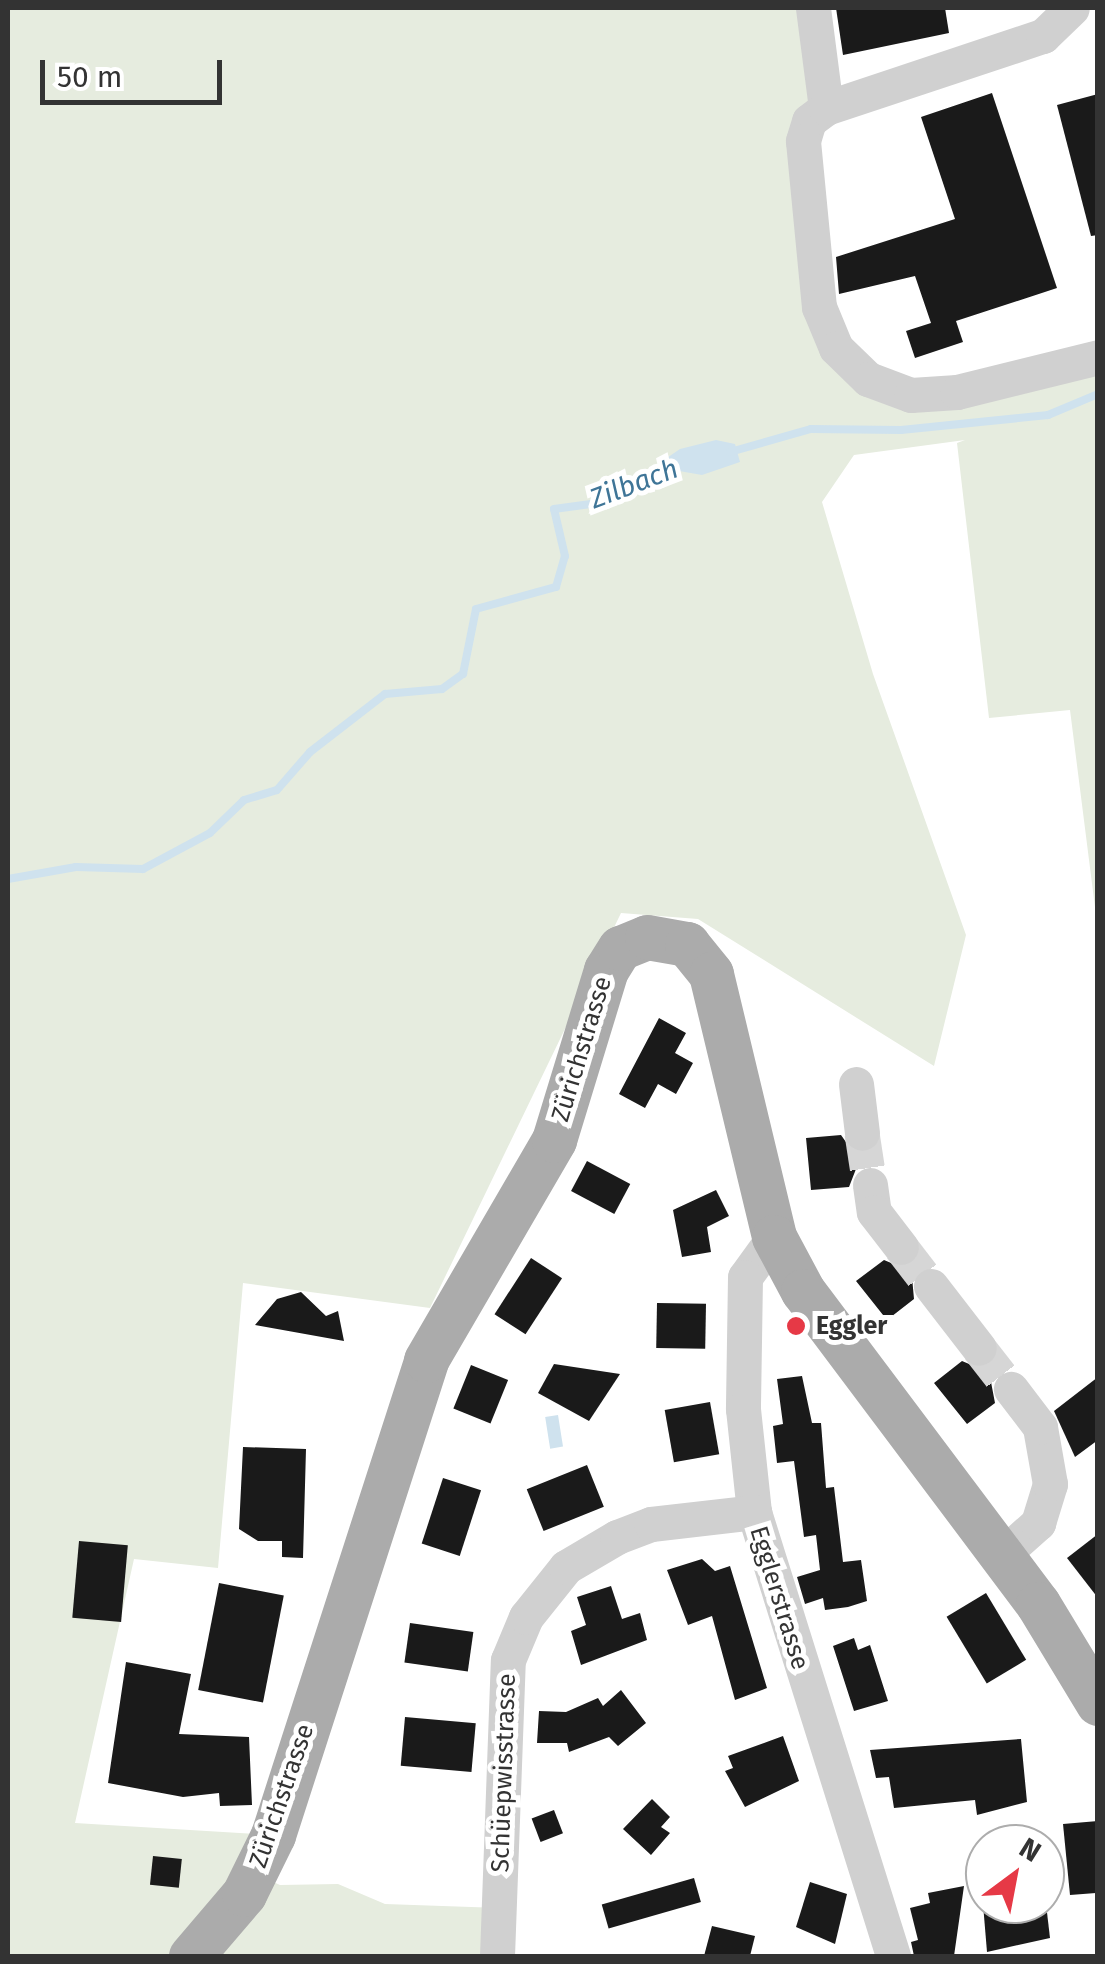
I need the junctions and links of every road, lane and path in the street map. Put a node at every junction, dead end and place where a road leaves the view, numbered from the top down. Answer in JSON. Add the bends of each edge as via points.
{"nodes":[{"id":1,"x":813,"y":8,"type":"edge"},
{"id":2,"x":1072,"y":8,"type":"edge"},
{"id":3,"x":826,"y":108,"type":"junction"},
{"id":4,"x":1098,"y":357,"type":"edge"},
{"id":5,"x":856,"y":1084,"type":"dead end"},
{"id":6,"x":862,"y":1132,"type":"tunnel mouth"},
{"id":7,"x":870,"y":1185,"type":"tunnel mouth"},
{"id":8,"x":774,"y":1237,"type":"junction"},
{"id":9,"x":900,"y":1246,"type":"tunnel mouth"},
{"id":10,"x":931,"y":1286,"type":"tunnel mouth"},
{"id":11,"x":979,"y":1348,"type":"tunnel mouth"},
{"id":12,"x":1011,"y":1390,"type":"tunnel mouth"},
{"id":13,"x":754,"y":1512,"type":"junction"},
{"id":14,"x":1002,"y":1556,"type":"junction"},
{"id":15,"x":1098,"y":1703,"type":"edge"},
{"id":16,"x":191,"y":1956,"type":"edge"},
{"id":17,"x":497,"y":1956,"type":"edge"},
{"id":18,"x":893,"y":1956,"type":"edge"}],
"edges":[{"from":1,"to":3,"type":"street"},
{"from":2,"to":3,"type":"street","via":[[1043,36]]},
{"from":3,"to":4,"type":"street","via":[[809,121],[803,142],[819,307],[836,348],[868,378],[911,395],[958,392]]},
{"from":5,"to":6,"type":"street"},
{"from":7,"to":9,"type":"street","via":[[874,1212]]},
{"from":8,"to":13,"type":"street","name":"Egglerstrasse","via":[[744,1276],[742,1409]]},
{"from":8,"to":14,"type":"main road","name":"Zürichstrasse","via":[[811,1303]]},
{"from":8,"to":16,"type":"main road","name":"Zürichstrasse","via":[[706,964],[676,938],[634,941],[606,970],[554,1140],[414,1388],[265,1855],[236,1904]]},
{"from":10,"to":11,"type":"street"},
{"from":12,"to":14,"type":"street","via":[[1040,1427],[1050,1484],[1038,1523]]},
{"from":13,"to":17,"type":"street","name":"Schüepwisstrasse","via":[[651,1524],[617,1537],[566,1567],[526,1617],[508,1660]]},
{"from":13,"to":18,"type":"street","name":"Egglerstrasse"},
{"from":14,"to":15,"type":"main road","name":"Zürichstrasse"}]}
